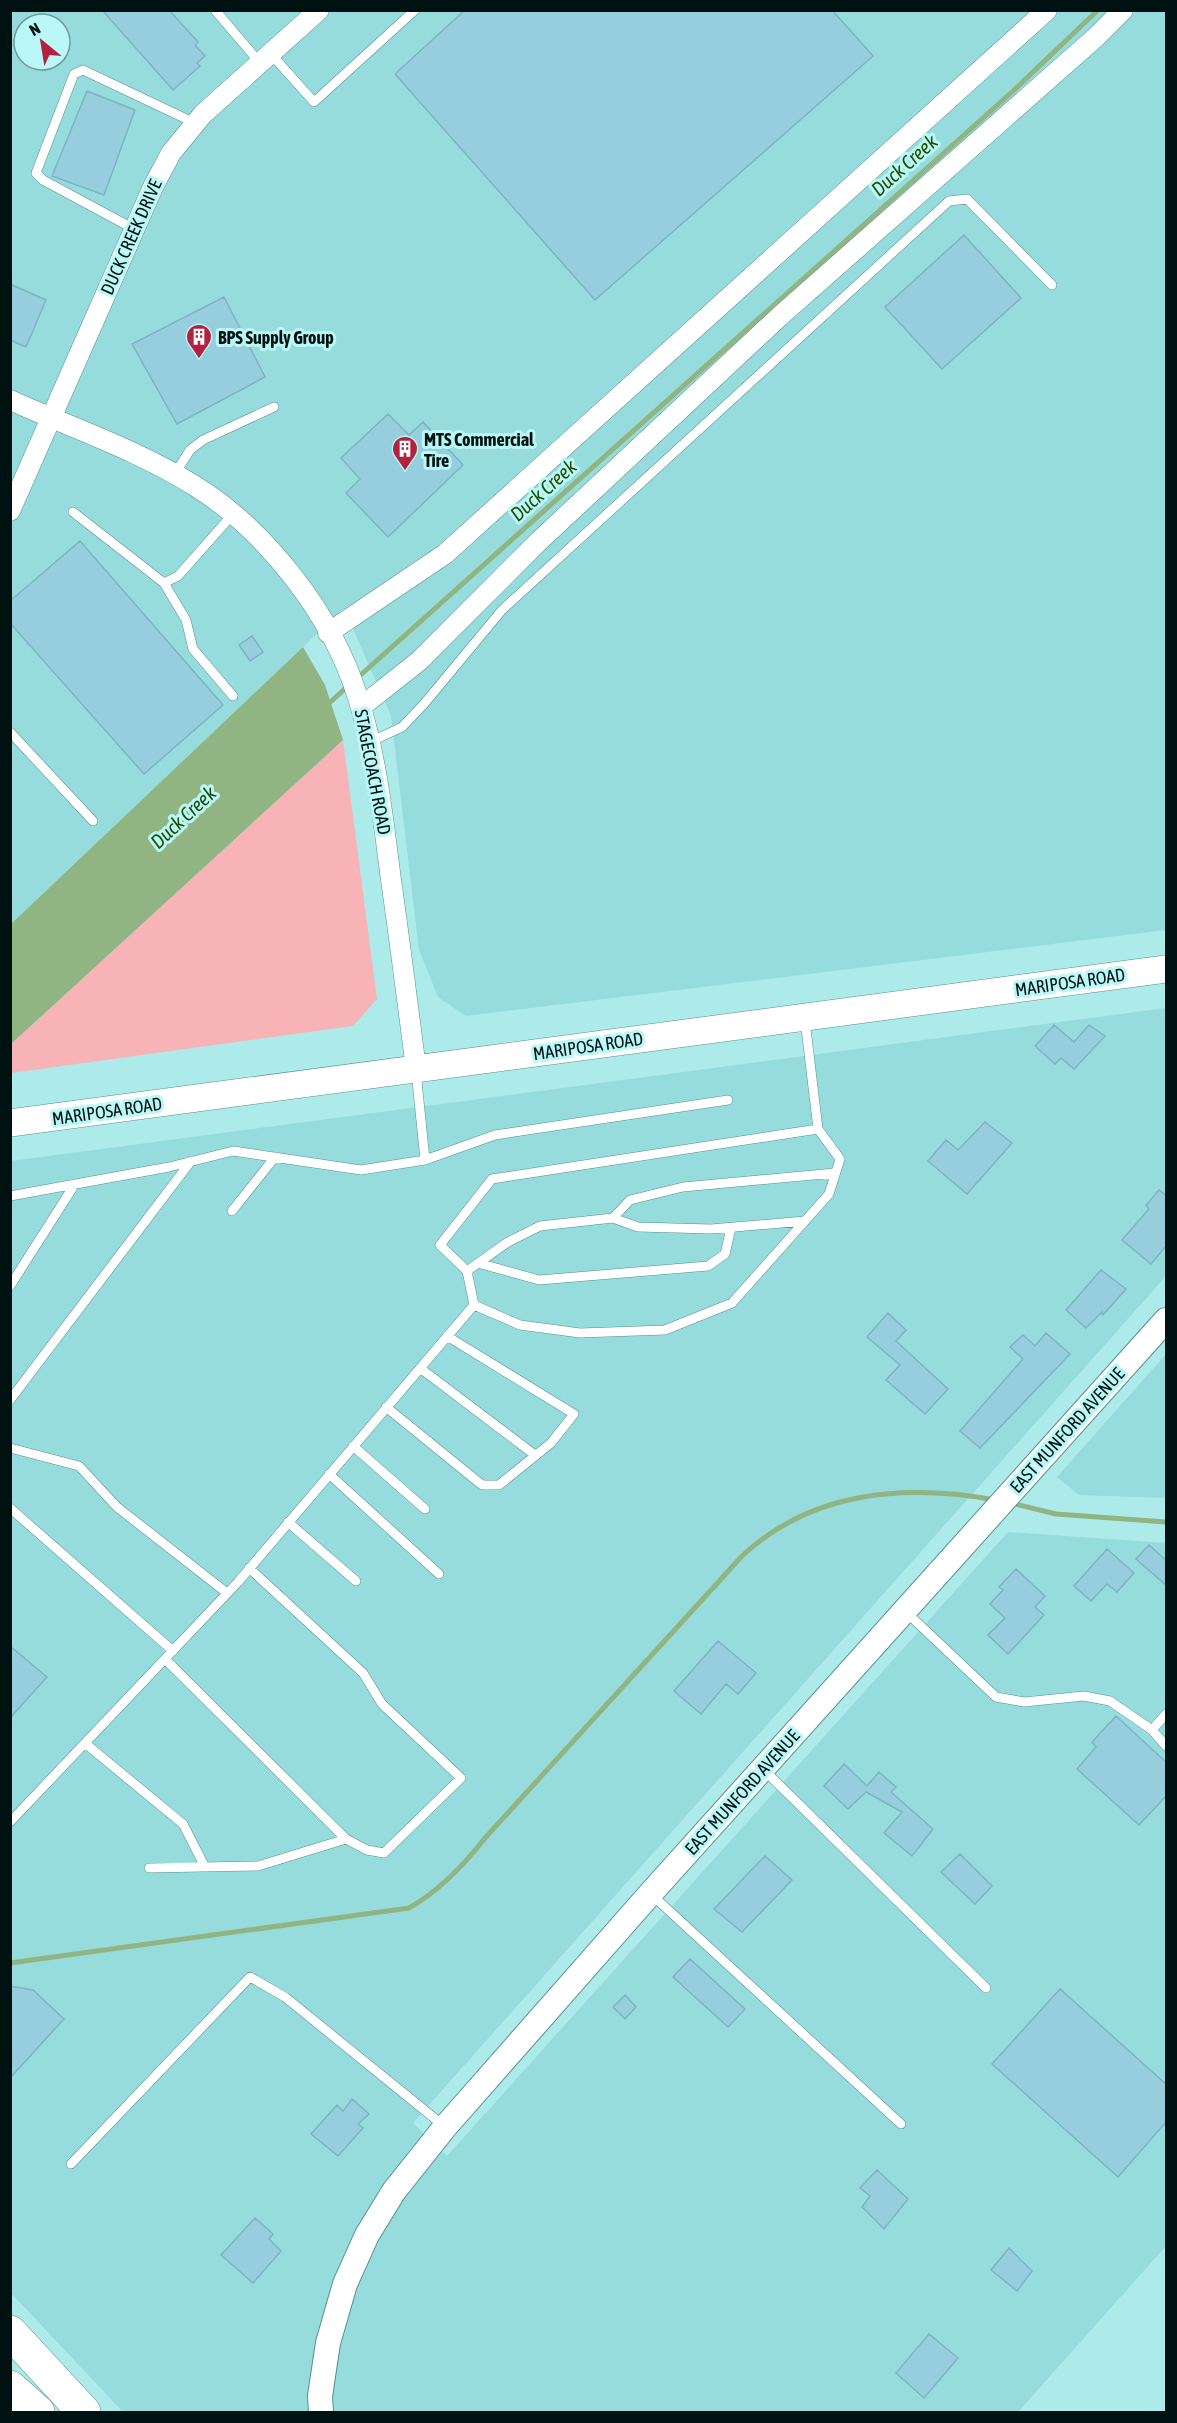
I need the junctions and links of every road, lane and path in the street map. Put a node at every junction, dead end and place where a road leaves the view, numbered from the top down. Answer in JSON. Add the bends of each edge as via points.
{"nodes":[{"id":1,"x":215,"y":10,"type":"edge"},
{"id":2,"x":320,"y":10,"type":"edge"},
{"id":3,"x":415,"y":10,"type":"edge"},
{"id":4,"x":1047,"y":10,"type":"edge"},
{"id":5,"x":1123,"y":10,"type":"edge"},
{"id":6,"x":266,"y":59,"type":"junction"},
{"id":7,"x":195,"y":123,"type":"junction"},
{"id":8,"x":134,"y":229,"type":"junction"},
{"id":9,"x":1052,"y":285,"type":"dead end"},
{"id":10,"x":10,"y":400,"type":"edge"},
{"id":11,"x":274,"y":407,"type":"dead end"},
{"id":12,"x":51,"y":417,"type":"junction"},
{"id":13,"x":174,"y":475,"type":"junction"},
{"id":14,"x":10,"y":511,"type":"edge"},
{"id":15,"x":73,"y":512,"type":"dead end"},
{"id":16,"x":233,"y":514,"type":"junction"},
{"id":17,"x":164,"y":583,"type":"junction"},
{"id":18,"x":328,"y":633,"type":"junction"},
{"id":19,"x":233,"y":696,"type":"dead end"},
{"id":20,"x":361,"y":707,"type":"junction"},
{"id":21,"x":10,"y":732,"type":"edge"},
{"id":22,"x":370,"y":742,"type":"junction"},
{"id":23,"x":93,"y":821,"type":"dead end"},
{"id":24,"x":1167,"y":969,"type":"edge"},
{"id":25,"x":805,"y":1017,"type":"junction"},
{"id":26,"x":416,"y":1069,"type":"junction"},
{"id":27,"x":728,"y":1100,"type":"dead end"},
{"id":28,"x":10,"y":1124,"type":"edge"},
{"id":29,"x":818,"y":1129,"type":"junction"},
{"id":30,"x":275,"y":1157,"type":"junction"},
{"id":31,"x":425,"y":1160,"type":"junction"},
{"id":32,"x":191,"y":1161,"type":"junction"},
{"id":33,"x":835,"y":1173,"type":"junction"},
{"id":34,"x":75,"y":1184,"type":"junction"},
{"id":35,"x":10,"y":1196,"type":"edge"},
{"id":36,"x":232,"y":1211,"type":"dead end"},
{"id":37,"x":613,"y":1218,"type":"junction"},
{"id":38,"x":805,"y":1221,"type":"junction"},
{"id":39,"x":731,"y":1228,"type":"junction"},
{"id":40,"x":478,"y":1263,"type":"junction"},
{"id":41,"x":467,"y":1270,"type":"junction"},
{"id":42,"x":10,"y":1286,"type":"edge"},
{"id":43,"x":474,"y":1305,"type":"junction"},
{"id":44,"x":1167,"y":1320,"type":"edge"},
{"id":45,"x":447,"y":1336,"type":"junction"},
{"id":46,"x":420,"y":1368,"type":"junction"},
{"id":47,"x":10,"y":1400,"type":"edge"},
{"id":48,"x":386,"y":1407,"type":"junction"},
{"id":49,"x":353,"y":1446,"type":"junction"},
{"id":50,"x":10,"y":1448,"type":"edge"},
{"id":51,"x":535,"y":1455,"type":"junction"},
{"id":52,"x":329,"y":1474,"type":"junction"},
{"id":53,"x":10,"y":1508,"type":"edge"},
{"id":54,"x":425,"y":1509,"type":"dead end"},
{"id":55,"x":288,"y":1522,"type":"junction"},
{"id":56,"x":249,"y":1568,"type":"junction"},
{"id":57,"x":439,"y":1574,"type":"dead end"},
{"id":58,"x":356,"y":1581,"type":"dead end"},
{"id":59,"x":227,"y":1593,"type":"junction"},
{"id":60,"x":906,"y":1612,"type":"junction"},
{"id":61,"x":173,"y":1651,"type":"junction"},
{"id":62,"x":165,"y":1659,"type":"junction"},
{"id":63,"x":1167,"y":1714,"type":"edge"},
{"id":64,"x":1152,"y":1730,"type":"junction"},
{"id":65,"x":86,"y":1744,"type":"junction"},
{"id":66,"x":1167,"y":1746,"type":"edge"},
{"id":67,"x":763,"y":1769,"type":"junction"},
{"id":68,"x":10,"y":1822,"type":"edge"},
{"id":69,"x":346,"y":1839,"type":"junction"},
{"id":70,"x":206,"y":1867,"type":"junction"},
{"id":71,"x":149,"y":1868,"type":"dead end"},
{"id":72,"x":650,"y":1894,"type":"junction"},
{"id":73,"x":987,"y":1988,"type":"dead end"},
{"id":74,"x":901,"y":2124,"type":"dead end"},
{"id":75,"x":445,"y":2127,"type":"junction"},
{"id":76,"x":71,"y":2164,"type":"dead end"},
{"id":77,"x":10,"y":2332,"type":"edge"},
{"id":78,"x":10,"y":2387,"type":"edge"},
{"id":79,"x":38,"y":2412,"type":"edge"},
{"id":80,"x":84,"y":2412,"type":"edge"},
{"id":81,"x":321,"y":2412,"type":"edge"}],
"edges":[{"from":1,"to":6,"type":"lane"},
{"from":2,"to":6,"type":"street","name":"DUCK CREEK DRIVE"},
{"from":3,"to":6,"type":"lane","via":[[314,102]]},
{"from":4,"to":18,"type":"street","via":[[445,554]]},
{"from":5,"to":20,"type":"street","via":[[780,316],[538,542],[419,661]]},
{"from":6,"to":7,"type":"street","name":"DUCK CREEK DRIVE"},
{"from":7,"to":8,"type":"street","name":"DUCK CREEK DRIVE","via":[[171,153]]},
{"from":7,"to":8,"type":"lane","via":[[83,70],[74,74],[36,173]]},
{"from":8,"to":12,"type":"street","name":"DUCK CREEK DRIVE"},
{"from":9,"to":22,"type":"lane","via":[[967,199],[949,201],[502,610],[402,727]]},
{"from":10,"to":12,"type":"street","name":"STAGECOACH ROAD"},
{"from":11,"to":13,"type":"lane","via":[[203,440],[190,450]]},
{"from":12,"to":13,"type":"street","name":"STAGECOACH ROAD"},
{"from":12,"to":14,"type":"street","name":"DUCK CREEK DRIVE"},
{"from":13,"to":16,"type":"street","name":"STAGECOACH ROAD"},
{"from":15,"to":17,"type":"lane"},
{"from":16,"to":17,"type":"lane","via":[[178,576]]},
{"from":16,"to":18,"type":"street","name":"STAGECOACH ROAD","via":[[277,556]]},
{"from":17,"to":19,"type":"lane","via":[[186,620],[193,649]]},
{"from":18,"to":20,"type":"street","name":"STAGECOACH ROAD","via":[[342,656]]},
{"from":20,"to":22,"type":"street","name":"STAGECOACH ROAD"},
{"from":21,"to":23,"type":"lane"},
{"from":22,"to":26,"type":"street","name":"STAGECOACH ROAD"},
{"from":24,"to":25,"type":"main road","name":"MARIPOSA ROAD"},
{"from":25,"to":26,"type":"main road","name":"MARIPOSA ROAD"},
{"from":25,"to":29,"type":"lane"},
{"from":26,"to":28,"type":"main road","name":"MARIPOSA ROAD"},
{"from":26,"to":31,"type":"lane"},
{"from":27,"to":31,"type":"lane","via":[[495,1135]]},
{"from":29,"to":33,"type":"lane","via":[[840,1159]]},
{"from":29,"to":41,"type":"lane","via":[[492,1179],[440,1245]]},
{"from":30,"to":31,"type":"lane","via":[[361,1170]]},
{"from":30,"to":32,"type":"lane","via":[[233,1151]]},
{"from":30,"to":36,"type":"lane"},
{"from":32,"to":34,"type":"lane"},
{"from":32,"to":47,"type":"lane"},
{"from":33,"to":37,"type":"lane","via":[[683,1187],[630,1200]]},
{"from":33,"to":38,"type":"lane","via":[[829,1194]]},
{"from":34,"to":35,"type":"lane"},
{"from":34,"to":42,"type":"lane"},
{"from":37,"to":39,"type":"lane","via":[[638,1227]]},
{"from":37,"to":40,"type":"lane","via":[[540,1226]]},
{"from":38,"to":39,"type":"lane"},
{"from":38,"to":43,"type":"lane","via":[[732,1303],[665,1330],[580,1333],[520,1325]]},
{"from":39,"to":40,"type":"lane","via":[[725,1254],[708,1266],[539,1280]]},
{"from":40,"to":41,"type":"lane"},
{"from":41,"to":43,"type":"lane"},
{"from":43,"to":45,"type":"lane"},
{"from":44,"to":60,"type":"street","name":"EAST MUNFORD AVENUE"},
{"from":45,"to":46,"type":"lane"},
{"from":45,"to":51,"type":"lane","via":[[574,1414],[551,1443]]},
{"from":46,"to":48,"type":"lane"},
{"from":46,"to":51,"type":"lane"},
{"from":48,"to":49,"type":"lane"},
{"from":48,"to":51,"type":"lane","via":[[482,1485],[499,1485]]},
{"from":49,"to":52,"type":"lane"},
{"from":49,"to":54,"type":"lane"},
{"from":50,"to":59,"type":"lane","via":[[79,1466],[117,1506]]},
{"from":52,"to":55,"type":"lane"},
{"from":52,"to":57,"type":"lane"},
{"from":53,"to":61,"type":"lane"},
{"from":55,"to":56,"type":"lane"},
{"from":55,"to":58,"type":"lane"},
{"from":56,"to":59,"type":"lane"},
{"from":56,"to":69,"type":"lane","via":[[363,1673],[382,1704],[460,1778],[384,1853],[367,1850]]},
{"from":59,"to":61,"type":"lane"},
{"from":60,"to":64,"type":"lane","via":[[996,1697],[1024,1702],[1084,1696],[1110,1701]]},
{"from":60,"to":67,"type":"street","name":"EAST MUNFORD AVENUE"},
{"from":61,"to":62,"type":"lane"},
{"from":62,"to":65,"type":"lane"},
{"from":62,"to":69,"type":"lane"},
{"from":63,"to":64,"type":"lane"},
{"from":64,"to":66,"type":"lane"},
{"from":65,"to":68,"type":"lane"},
{"from":65,"to":70,"type":"lane","via":[[183,1824]]},
{"from":67,"to":72,"type":"street","name":"EAST MUNFORD AVENUE"},
{"from":67,"to":73,"type":"lane"},
{"from":69,"to":70,"type":"lane","via":[[258,1866]]},
{"from":70,"to":71,"type":"lane"},
{"from":72,"to":74,"type":"lane"},
{"from":72,"to":75,"type":"street","name":"EAST MUNFORD AVENUE"},
{"from":75,"to":76,"type":"lane","via":[[285,1997],[250,1977]]},
{"from":75,"to":81,"type":"street","name":"EAST MUNFORD AVENUE","via":[[394,2191],[367,2235],[345,2284],[328,2343]]},
{"from":77,"to":80,"type":"highway"},
{"from":78,"to":79,"type":"highway"}]}
